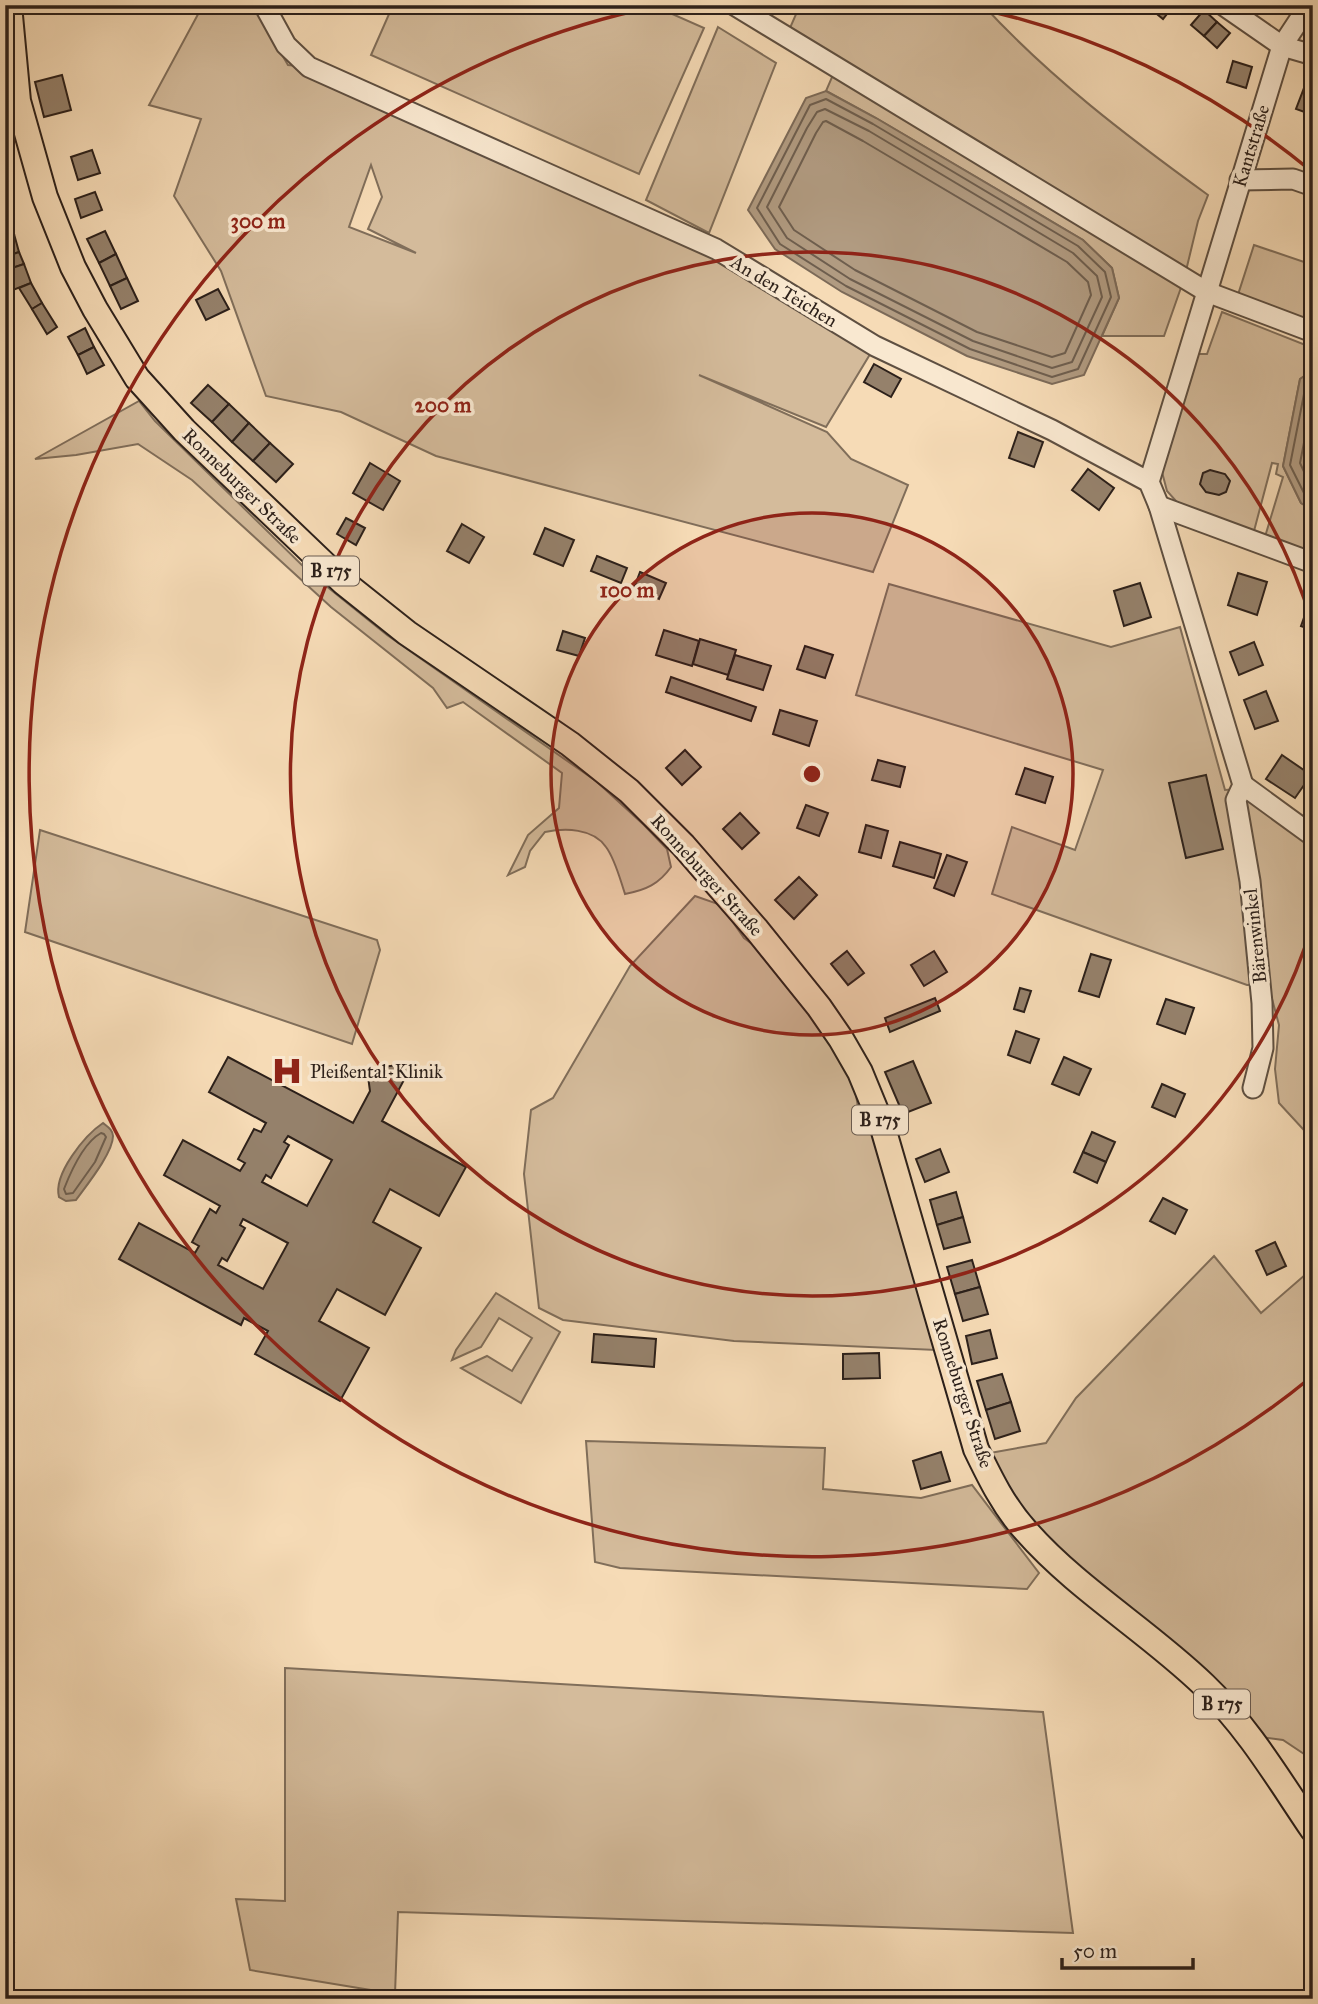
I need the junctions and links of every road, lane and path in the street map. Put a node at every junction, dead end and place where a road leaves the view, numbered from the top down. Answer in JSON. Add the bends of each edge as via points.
{"nodes":[{"id":1,"x":9,"y":5,"type":"edge"},
{"id":2,"x":264,"y":5,"type":"edge"},
{"id":3,"x":734,"y":5,"type":"edge"},
{"id":4,"x":1223,"y":5,"type":"edge"},
{"id":5,"x":1309,"y":5,"type":"edge"},
{"id":6,"x":1282,"y":46,"type":"junction"},
{"id":7,"x":1313,"y":55,"type":"edge"},
{"id":8,"x":9,"y":59,"type":"edge"},
{"id":9,"x":1240,"y":180,"type":"junction"},
{"id":10,"x":1313,"y":186,"type":"edge"},
{"id":11,"x":1207,"y":292,"type":"junction"},
{"id":12,"x":1313,"y":332,"type":"edge"},
{"id":13,"x":1149,"y":482,"type":"junction"},
{"id":14,"x":1159,"y":506,"type":"junction"},
{"id":15,"x":1313,"y":564,"type":"edge"},
{"id":16,"x":1243,"y":785,"type":"junction"},
{"id":17,"x":1313,"y":836,"type":"edge"},
{"id":18,"x":1253,"y":1088,"type":"dead end"},
{"id":19,"x":1313,"y":1830,"type":"edge"}],
"edges":[{"from":1,"to":8,"type":"main road","name":"Ronneburger Straße","number":"B 175"},
{"from":2,"to":13,"type":"street","name":"An den Teichen","via":[[286,45],[309,67],[716,249],[875,346]]},
{"from":3,"to":11,"type":"street"},
{"from":4,"to":6,"type":"street"},
{"from":5,"to":6,"type":"street","name":"Kantstraße"},
{"from":6,"to":7,"type":"street"},
{"from":6,"to":9,"type":"street","name":"Kantstraße"},
{"from":8,"to":19,"type":"main road","name":"Ronneburger Straße","number":"B 175","via":[[45,197],[73,267],[114,344],[160,405],[343,582],[629,791],[690,853],[819,1007],[874,1103],[976,1449],[1008,1508],[1043,1549],[1178,1661],[1232,1714]]},
{"from":9,"to":10,"type":"street","via":[[1293,179]]},
{"from":9,"to":11,"type":"street","name":"Kantstraße"},
{"from":11,"to":12,"type":"street"},
{"from":11,"to":13,"type":"street","name":"Kantstraße"},
{"from":13,"to":14,"type":"street"},
{"from":14,"to":15,"type":"street"},
{"from":14,"to":16,"type":"street","name":"Bärenwinkel"},
{"from":16,"to":17,"type":"street"},
{"from":16,"to":18,"type":"street","name":"Bärenwinkel","via":[[1236,800],[1250,881],[1262,1003],[1263,1048]]}]}
